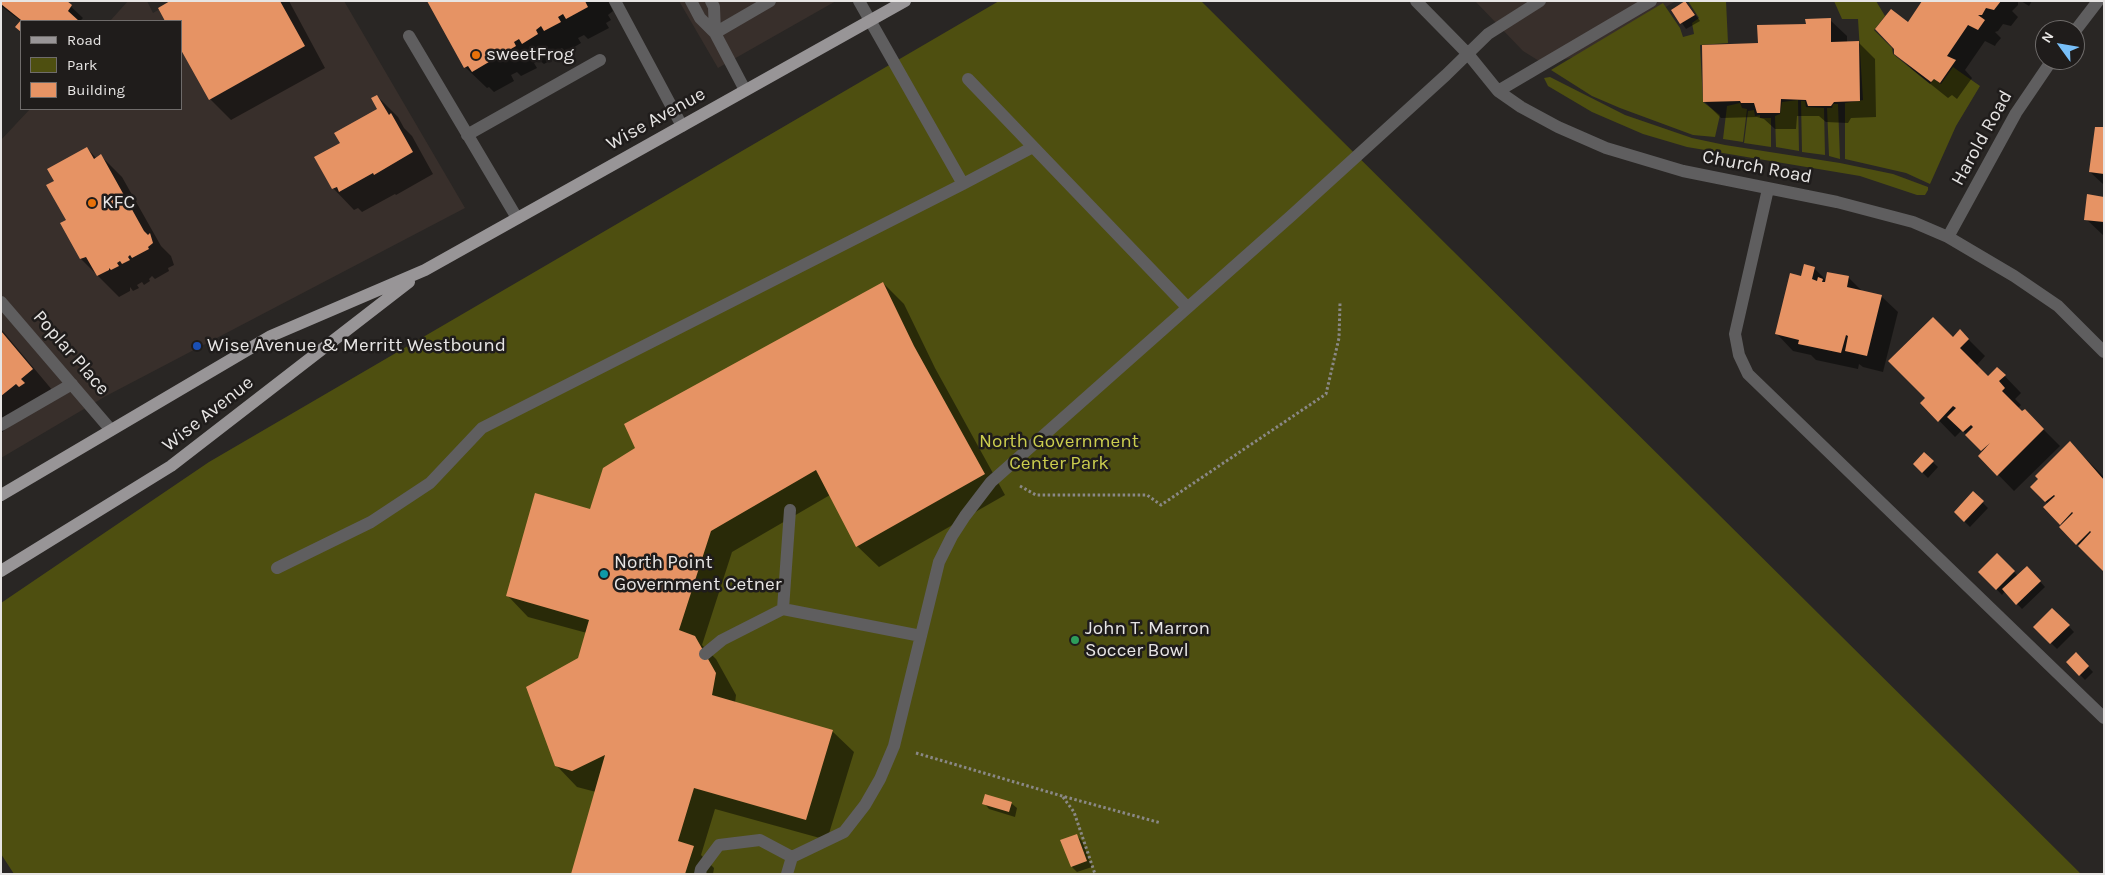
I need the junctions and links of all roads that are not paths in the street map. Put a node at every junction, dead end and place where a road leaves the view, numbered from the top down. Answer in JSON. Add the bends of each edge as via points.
{"nodes":[{"id":1,"x":615,"y":1,"type":"edge"},
{"id":2,"x":690,"y":1,"type":"edge"},
{"id":3,"x":711,"y":1,"type":"edge"},
{"id":4,"x":770,"y":1,"type":"edge"},
{"id":5,"x":859,"y":1,"type":"edge"},
{"id":6,"x":905,"y":1,"type":"edge"},
{"id":7,"x":1416,"y":1,"type":"edge"},
{"id":8,"x":1540,"y":1,"type":"edge"},
{"id":9,"x":1651,"y":1,"type":"edge"},
{"id":10,"x":2098,"y":1,"type":"edge"},
{"id":11,"x":2083,"y":20,"type":"edge"},
{"id":12,"x":869,"y":22,"type":"junction"},
{"id":13,"x":715,"y":34,"type":"junction"},
{"id":14,"x":409,"y":36,"type":"dead end"},
{"id":15,"x":1468,"y":54,"type":"junction"},
{"id":16,"x":600,"y":60,"type":"dead end"},
{"id":17,"x":2045,"y":70,"type":"edge"},
{"id":18,"x":968,"y":80,"type":"dead end"},
{"id":19,"x":745,"y":90,"type":"junction"},
{"id":20,"x":1498,"y":91,"type":"junction"},
{"id":21,"x":682,"y":126,"type":"junction"},
{"id":22,"x":467,"y":135,"type":"junction"},
{"id":23,"x":1033,"y":147,"type":"junction"},
{"id":24,"x":963,"y":184,"type":"junction"},
{"id":25,"x":1768,"y":189,"type":"junction"},
{"id":26,"x":517,"y":218,"type":"junction"},
{"id":27,"x":1948,"y":237,"type":"junction"},
{"id":28,"x":425,"y":270,"type":"junction"},
{"id":29,"x":1,"y":302,"type":"edge"},
{"id":30,"x":1187,"y":307,"type":"junction"},
{"id":31,"x":2104,"y":352,"type":"edge"},
{"id":32,"x":72,"y":384,"type":"junction"},
{"id":33,"x":1,"y":425,"type":"edge"},
{"id":34,"x":111,"y":430,"type":"junction"},
{"id":35,"x":2,"y":494,"type":"edge"},
{"id":36,"x":790,"y":510,"type":"dead end"},
{"id":37,"x":278,"y":568,"type":"dead end"},
{"id":38,"x":1,"y":571,"type":"edge"},
{"id":39,"x":783,"y":608,"type":"junction"},
{"id":40,"x":921,"y":636,"type":"junction"},
{"id":41,"x":705,"y":654,"type":"dead end"},
{"id":42,"x":2104,"y":718,"type":"edge"},
{"id":43,"x":792,"y":857,"type":"junction"},
{"id":44,"x":700,"y":874,"type":"edge"},
{"id":45,"x":787,"y":874,"type":"edge"}],
"edges":[{"from":1,"to":21,"type":"street"},
{"from":2,"to":13,"type":"street"},
{"from":3,"to":13,"type":"street"},
{"from":4,"to":13,"type":"street"},
{"from":5,"to":12,"type":"street"},
{"from":6,"to":12,"type":"main road","name":"Wise Avenue"},
{"from":7,"to":15,"type":"street","name":"Church Road"},
{"from":8,"to":15,"type":"street","via":[[1488,34]]},
{"from":9,"to":20,"type":"street"},
{"from":10,"to":11,"type":"street"},
{"from":12,"to":19,"type":"main road","name":"Wise Avenue"},
{"from":12,"to":24,"type":"street"},
{"from":13,"to":19,"type":"street"},
{"from":14,"to":22,"type":"street"},
{"from":15,"to":20,"type":"street","name":"Church Road"},
{"from":15,"to":30,"type":"street"},
{"from":16,"to":22,"type":"street"},
{"from":17,"to":27,"type":"street","name":"Harold Road","via":[[2016,113]]},
{"from":18,"to":23,"type":"street"},
{"from":19,"to":21,"type":"main road","name":"Wise Avenue"},
{"from":20,"to":25,"type":"street","name":"Church Road","via":[[1558,127],[1606,148],[1683,171]]},
{"from":21,"to":26,"type":"main road","name":"Wise Avenue"},
{"from":22,"to":26,"type":"street"},
{"from":23,"to":24,"type":"street"},
{"from":23,"to":30,"type":"street"},
{"from":24,"to":37,"type":"street","via":[[482,428],[430,483],[372,522]]},
{"from":25,"to":27,"type":"street","name":"Church Road","via":[[1874,210]]},
{"from":25,"to":42,"type":"street","via":[[1735,334],[1739,355],[1748,374]]},
{"from":26,"to":28,"type":"main road","name":"Wise Avenue"},
{"from":27,"to":31,"type":"street","name":"Church Road","via":[[2001,267],[2058,306]]},
{"from":28,"to":34,"type":"main road","name":"Wise Avenue","via":[[271,336]]},
{"from":28,"to":38,"type":"main road","name":"Wise Avenue","via":[[171,466]]},
{"from":29,"to":32,"type":"street","name":"Poplar Place"},
{"from":30,"to":40,"type":"street","via":[[980,495],[952,536],[940,562]]},
{"from":32,"to":33,"type":"street"},
{"from":32,"to":34,"type":"street","name":"Poplar Place"},
{"from":34,"to":35,"type":"main road","name":"Wise Avenue"},
{"from":36,"to":39,"type":"street"},
{"from":39,"to":40,"type":"street"},
{"from":39,"to":41,"type":"street","via":[[722,640]]},
{"from":40,"to":43,"type":"street","via":[[894,746],[865,805],[844,832]]},
{"from":43,"to":44,"type":"street","via":[[760,840],[718,845]]},
{"from":43,"to":45,"type":"street"}]}
